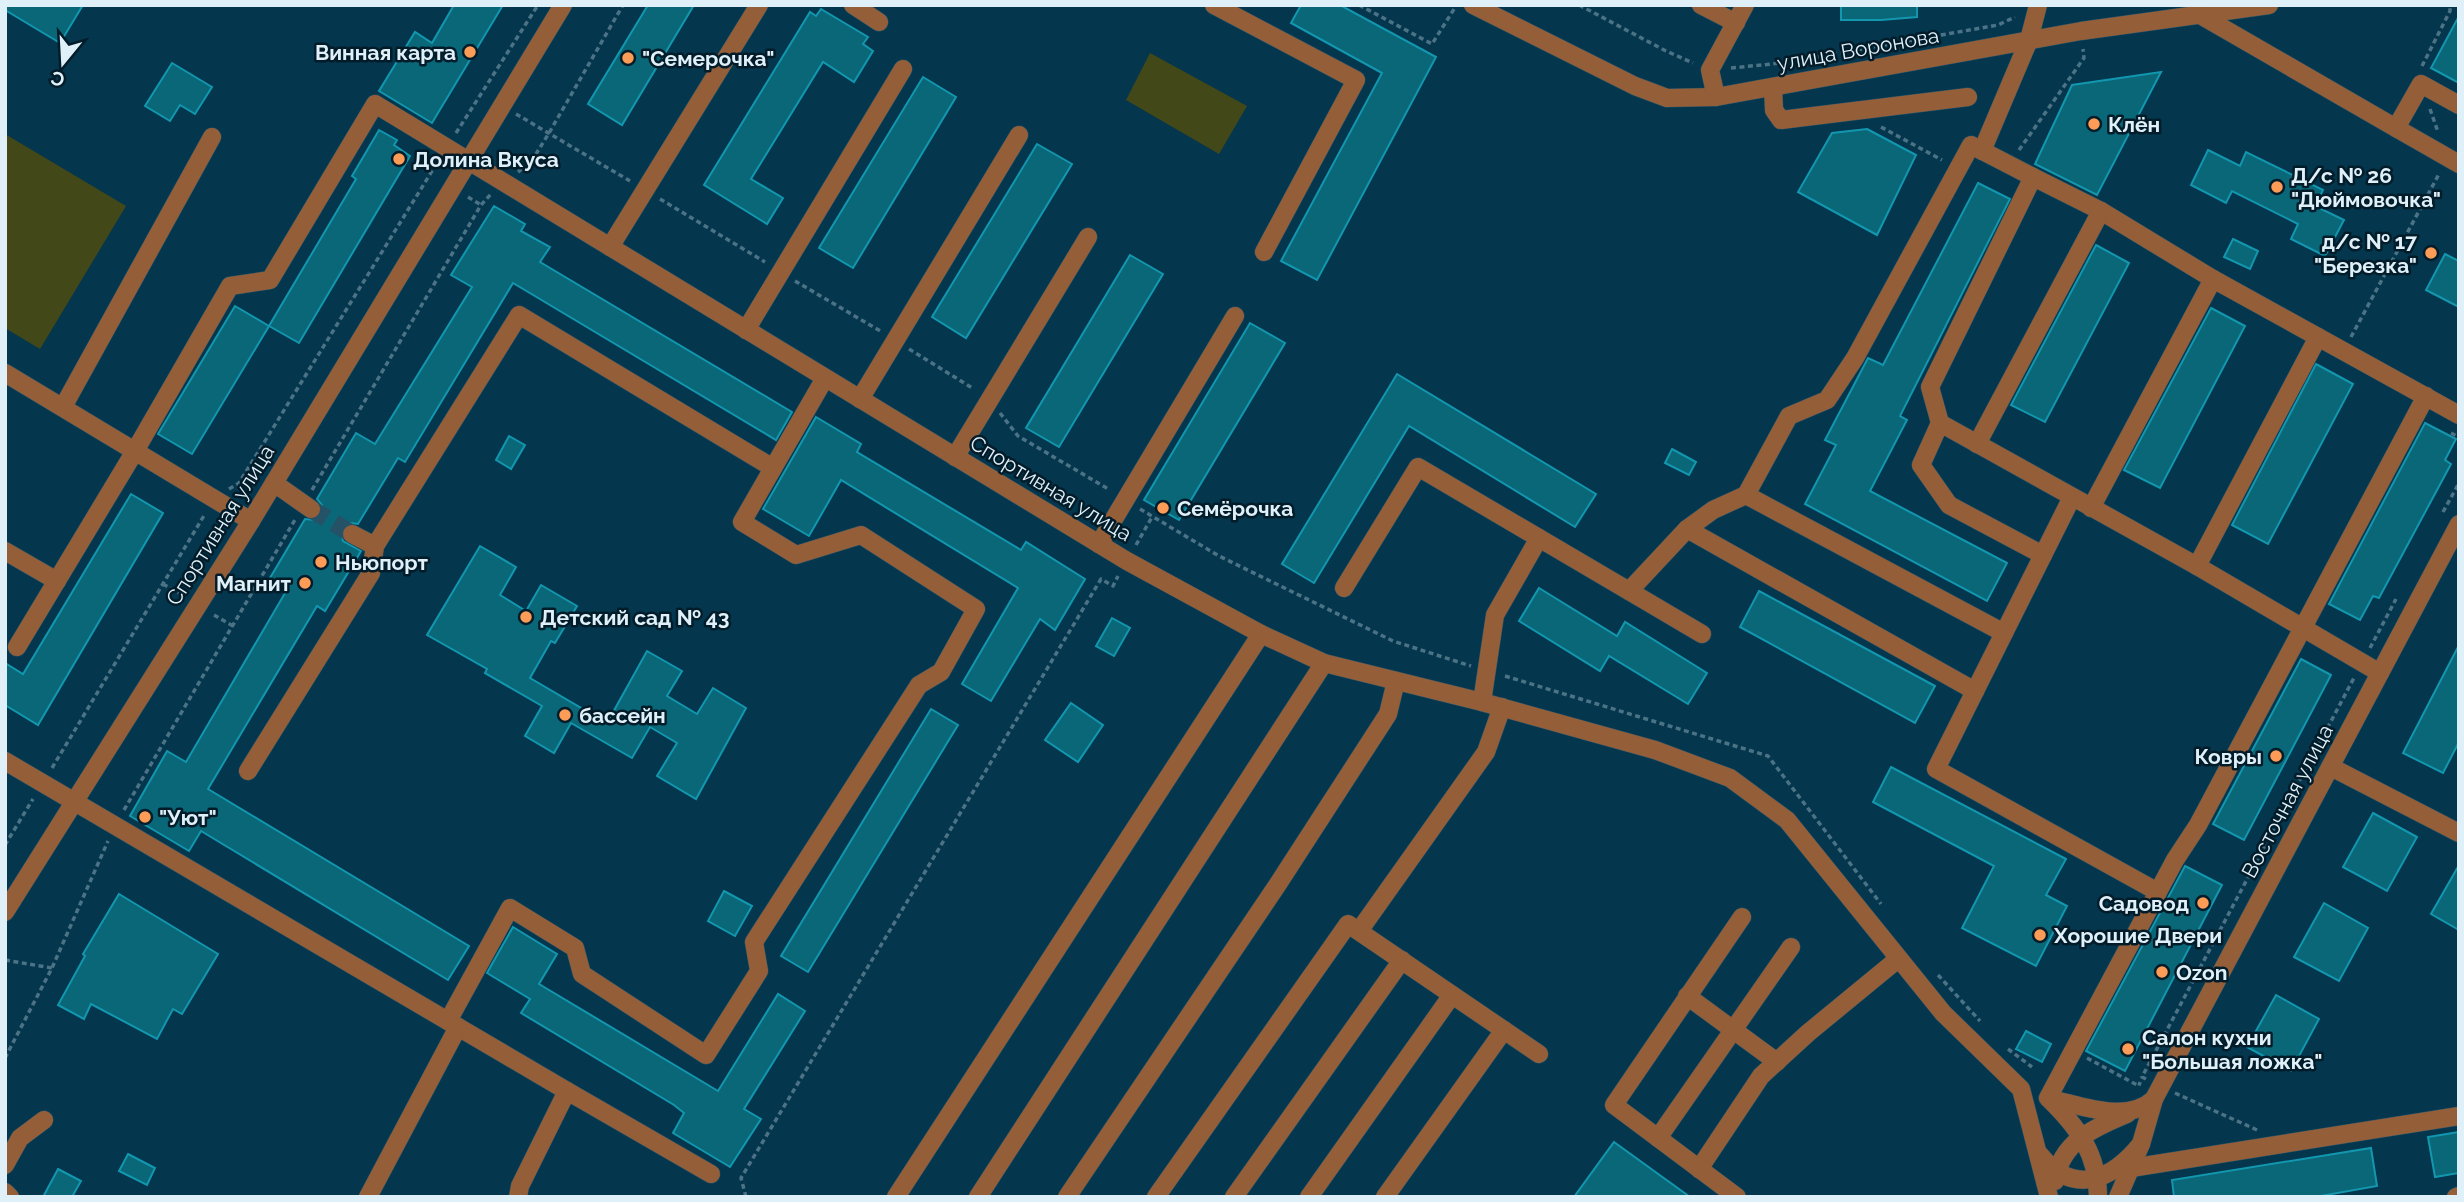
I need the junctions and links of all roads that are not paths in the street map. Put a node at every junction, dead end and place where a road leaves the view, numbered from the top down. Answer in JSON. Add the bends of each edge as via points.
{"nodes":[{"id":1,"x":563,"y":5,"type":"edge"},
{"id":2,"x":759,"y":5,"type":"edge"},
{"id":3,"x":853,"y":5,"type":"edge"},
{"id":4,"x":1214,"y":5,"type":"edge"},
{"id":5,"x":1473,"y":5,"type":"edge"},
{"id":6,"x":1701,"y":5,"type":"edge"},
{"id":7,"x":1745,"y":5,"type":"edge"},
{"id":8,"x":2269,"y":5,"type":"edge"},
{"id":9,"x":2037,"y":7,"type":"edge"},
{"id":10,"x":1239,"y":11,"type":"edge"},
{"id":11,"x":2202,"y":16,"type":"junction"},
{"id":12,"x":879,"y":22,"type":"dead end"},
{"id":13,"x":1736,"y":23,"type":"junction"},
{"id":14,"x":2029,"y":40,"type":"junction"},
{"id":15,"x":903,"y":69,"type":"dead end"},
{"id":16,"x":1773,"y":88,"type":"junction"},
{"id":17,"x":1716,"y":97,"type":"junction"},
{"id":18,"x":1968,"y":97,"type":"dead end"},
{"id":19,"x":2459,"y":105,"type":"edge"},
{"id":20,"x":2396,"y":128,"type":"junction"},
{"id":21,"x":1019,"y":135,"type":"dead end"},
{"id":22,"x":212,"y":137,"type":"dead end"},
{"id":23,"x":1982,"y":151,"type":"junction"},
{"id":24,"x":469,"y":161,"type":"junction"},
{"id":25,"x":2453,"y":161,"type":"edge"},
{"id":26,"x":2033,"y":177,"type":"junction"},
{"id":27,"x":2101,"y":211,"type":"junction"},
{"id":28,"x":1088,"y":237,"type":"dead end"},
{"id":29,"x":610,"y":247,"type":"junction"},
{"id":30,"x":1264,"y":252,"type":"dead end"},
{"id":31,"x":2213,"y":279,"type":"junction"},
{"id":32,"x":1235,"y":316,"type":"dead end"},
{"id":33,"x":746,"y":330,"type":"junction"},
{"id":34,"x":2318,"y":337,"type":"junction"},
{"id":35,"x":5,"y":373,"type":"edge"},
{"id":36,"x":825,"y":378,"type":"junction"},
{"id":37,"x":2426,"y":396,"type":"junction"},
{"id":38,"x":860,"y":399,"type":"junction"},
{"id":39,"x":63,"y":407,"type":"junction"},
{"id":40,"x":2459,"y":415,"type":"edge"},
{"id":41,"x":1940,"y":423,"type":"junction"},
{"id":42,"x":1977,"y":444,"type":"junction"},
{"id":43,"x":135,"y":451,"type":"junction"},
{"id":44,"x":955,"y":457,"type":"junction"},
{"id":45,"x":773,"y":468,"type":"junction"},
{"id":46,"x":274,"y":483,"type":"junction"},
{"id":47,"x":1746,"y":495,"type":"junction"},
{"id":48,"x":2072,"y":497,"type":"junction"},
{"id":49,"x":2091,"y":508,"type":"junction"},
{"id":50,"x":311,"y":509,"type":"tunnel mouth"},
{"id":51,"x":251,"y":520,"type":"junction"},
{"id":52,"x":2459,"y":524,"type":"edge"},
{"id":53,"x":1687,"y":529,"type":"junction"},
{"id":54,"x":352,"y":534,"type":"tunnel mouth"},
{"id":55,"x":1539,"y":538,"type":"junction"},
{"id":56,"x":1099,"y":544,"type":"junction"},
{"id":57,"x":375,"y":547,"type":"junction"},
{"id":58,"x":5,"y":551,"type":"edge"},
{"id":59,"x":2043,"y":555,"type":"junction"},
{"id":60,"x":2197,"y":566,"type":"junction"},
{"id":61,"x":57,"y":581,"type":"junction"},
{"id":62,"x":1344,"y":589,"type":"dead end"},
{"id":63,"x":1629,"y":591,"type":"junction"},
{"id":64,"x":2302,"y":626,"type":"junction"},
{"id":65,"x":2004,"y":633,"type":"junction"},
{"id":66,"x":1261,"y":634,"type":"junction"},
{"id":67,"x":1702,"y":634,"type":"dead end"},
{"id":68,"x":17,"y":647,"type":"dead end"},
{"id":69,"x":1324,"y":663,"type":"junction"},
{"id":70,"x":2380,"y":673,"type":"junction"},
{"id":71,"x":1396,"y":681,"type":"junction"},
{"id":72,"x":1975,"y":691,"type":"junction"},
{"id":73,"x":1482,"y":702,"type":"junction"},
{"id":74,"x":1502,"y":707,"type":"junction"},
{"id":75,"x":5,"y":761,"type":"edge"},
{"id":76,"x":2331,"y":767,"type":"junction"},
{"id":77,"x":248,"y":771,"type":"dead end"},
{"id":78,"x":73,"y":801,"type":"junction"},
{"id":79,"x":2459,"y":832,"type":"edge"},
{"id":80,"x":2158,"y":892,"type":"junction"},
{"id":81,"x":5,"y":912,"type":"edge"},
{"id":82,"x":1742,"y":917,"type":"dead end"},
{"id":83,"x":1359,"y":931,"type":"junction"},
{"id":84,"x":1791,"y":947,"type":"dead end"},
{"id":85,"x":1898,"y":959,"type":"junction"},
{"id":86,"x":1402,"y":960,"type":"junction"},
{"id":87,"x":1452,"y":995,"type":"junction"},
{"id":88,"x":1687,"y":996,"type":"junction"},
{"id":89,"x":453,"y":1024,"type":"junction"},
{"id":90,"x":1504,"y":1030,"type":"junction"},
{"id":91,"x":1733,"y":1030,"type":"junction"},
{"id":92,"x":1539,"y":1054,"type":"dead end"},
{"id":93,"x":1777,"y":1062,"type":"junction"},
{"id":94,"x":2021,"y":1089,"type":"junction"},
{"id":95,"x":567,"y":1091,"type":"junction"},
{"id":96,"x":2048,"y":1098,"type":"junction"},
{"id":97,"x":2154,"y":1099,"type":"junction"},
{"id":98,"x":2130,"y":1112,"type":"junction"},
{"id":99,"x":2459,"y":1116,"type":"edge"},
{"id":100,"x":44,"y":1120,"type":"dead end"},
{"id":101,"x":2081,"y":1136,"type":"junction"},
{"id":102,"x":1658,"y":1138,"type":"junction"},
{"id":103,"x":2141,"y":1144,"type":"junction"},
{"id":104,"x":2038,"y":1152,"type":"junction"},
{"id":105,"x":5,"y":1165,"type":"edge"},
{"id":106,"x":2131,"y":1168,"type":"junction"},
{"id":107,"x":1699,"y":1169,"type":"junction"},
{"id":108,"x":2057,"y":1171,"type":"junction"},
{"id":109,"x":711,"y":1174,"type":"dead end"},
{"id":110,"x":2098,"y":1178,"type":"junction"},
{"id":111,"x":5,"y":1192,"type":"edge"},
{"id":112,"x":10,"y":1197,"type":"edge"},
{"id":113,"x":368,"y":1197,"type":"edge"},
{"id":114,"x":517,"y":1197,"type":"edge"},
{"id":115,"x":896,"y":1197,"type":"edge"},
{"id":116,"x":978,"y":1197,"type":"edge"},
{"id":117,"x":1067,"y":1197,"type":"edge"},
{"id":118,"x":1156,"y":1197,"type":"edge"},
{"id":119,"x":1234,"y":1197,"type":"edge"},
{"id":120,"x":1309,"y":1197,"type":"edge"},
{"id":121,"x":1385,"y":1197,"type":"edge"},
{"id":122,"x":1737,"y":1197,"type":"edge"},
{"id":123,"x":2051,"y":1197,"type":"edge"},
{"id":124,"x":2098,"y":1197,"type":"edge"},
{"id":125,"x":2118,"y":1197,"type":"edge"}],
"edges":[{"from":1,"to":24,"type":"street","name":"Спортивная улица"},
{"from":2,"to":29,"type":"street"},
{"from":3,"to":12,"type":"street"},
{"from":4,"to":10,"type":"street"},
{"from":5,"to":17,"type":"street","name":"улица Воронова","via":[[1635,86],[1667,98]]},
{"from":6,"to":13,"type":"street"},
{"from":7,"to":13,"type":"street"},
{"from":8,"to":11,"type":"street","name":"улица Воронова"},
{"from":9,"to":14,"type":"street"},
{"from":10,"to":30,"type":"street","via":[[1356,80]]},
{"from":11,"to":14,"type":"street","name":"улица Воронова"},
{"from":11,"to":20,"type":"street"},
{"from":13,"to":17,"type":"street","via":[[1710,70]]},
{"from":14,"to":16,"type":"street","name":"улица Воронова"},
{"from":14,"to":23,"type":"street"},
{"from":15,"to":33,"type":"street"},
{"from":16,"to":17,"type":"street","name":"улица Воронова"},
{"from":16,"to":18,"type":"street","via":[[1774,110],[1781,120]]},
{"from":19,"to":20,"type":"street","via":[[2421,84]]},
{"from":20,"to":25,"type":"street"},
{"from":21,"to":38,"type":"street"},
{"from":22,"to":39,"type":"street"},
{"from":23,"to":26,"type":"street"},
{"from":23,"to":47,"type":"street","via":[[1971,145],[1827,400],[1789,416]]},
{"from":24,"to":29,"type":"street","name":"Спортивная улица"},
{"from":24,"to":43,"type":"street","via":[[375,104],[270,280],[230,286]]},
{"from":24,"to":46,"type":"street","name":"Спортивная улица"},
{"from":26,"to":27,"type":"street"},
{"from":26,"to":41,"type":"street","via":[[1930,387]]},
{"from":27,"to":31,"type":"street"},
{"from":27,"to":42,"type":"street"},
{"from":28,"to":44,"type":"street"},
{"from":29,"to":33,"type":"street","name":"Спортивная улица"},
{"from":31,"to":34,"type":"street"},
{"from":31,"to":49,"type":"street"},
{"from":32,"to":56,"type":"street"},
{"from":33,"to":36,"type":"street","name":"Спортивная улица"},
{"from":34,"to":37,"type":"street"},
{"from":34,"to":60,"type":"street"},
{"from":35,"to":39,"type":"street"},
{"from":36,"to":38,"type":"street","name":"Спортивная улица"},
{"from":36,"to":45,"type":"street"},
{"from":37,"to":40,"type":"street"},
{"from":37,"to":64,"type":"street"},
{"from":38,"to":44,"type":"street","name":"Спортивная улица"},
{"from":39,"to":43,"type":"street"},
{"from":41,"to":42,"type":"street"},
{"from":41,"to":59,"type":"street","via":[[1921,465],[1949,505]]},
{"from":42,"to":48,"type":"street"},
{"from":43,"to":51,"type":"street"},
{"from":43,"to":61,"type":"street"},
{"from":44,"to":56,"type":"street","name":"Спортивная улица"},
{"from":45,"to":57,"type":"street","via":[[519,315]]},
{"from":45,"to":89,"type":"street","via":[[742,522],[796,555],[861,535],[976,609],[942,672],[919,685],[754,942],[759,971],[706,1055],[582,974],[575,948],[510,908]]},
{"from":46,"to":50,"type":"street"},
{"from":46,"to":51,"type":"street","name":"Спортивная улица"},
{"from":47,"to":53,"type":"street"},
{"from":47,"to":65,"type":"street"},
{"from":48,"to":49,"type":"street"},
{"from":48,"to":59,"type":"street"},
{"from":49,"to":60,"type":"street"},
{"from":51,"to":78,"type":"street","name":"Спортивная улица"},
{"from":52,"to":70,"type":"street","name":"Восточная улица"},
{"from":53,"to":63,"type":"street"},
{"from":53,"to":72,"type":"street"},
{"from":54,"to":57,"type":"street"},
{"from":55,"to":62,"type":"street","via":[[1418,467]]},
{"from":55,"to":63,"type":"street"},
{"from":55,"to":73,"type":"street","via":[[1495,615]]},
{"from":56,"to":66,"type":"street","name":"Спортивная улица"},
{"from":57,"to":77,"type":"street","via":[[371,573]]},
{"from":58,"to":61,"type":"street"},
{"from":59,"to":65,"type":"street"},
{"from":60,"to":64,"type":"street"},
{"from":61,"to":68,"type":"street"},
{"from":63,"to":67,"type":"street"},
{"from":64,"to":70,"type":"street"},
{"from":64,"to":80,"type":"street"},
{"from":65,"to":72,"type":"street"},
{"from":66,"to":69,"type":"street","name":"Спортивная улица"},
{"from":66,"to":115,"type":"street"},
{"from":69,"to":71,"type":"street","name":"Спортивная улица"},
{"from":69,"to":116,"type":"street"},
{"from":70,"to":76,"type":"street","name":"Восточная улица"},
{"from":71,"to":73,"type":"street","name":"Спортивная улица"},
{"from":71,"to":117,"type":"street","via":[[1388,714]]},
{"from":72,"to":80,"type":"street","via":[[1936,769]]},
{"from":73,"to":74,"type":"street","name":"Спортивная улица"},
{"from":74,"to":83,"type":"street","via":[[1486,752]]},
{"from":74,"to":85,"type":"street","name":"Спортивная улица","via":[[1655,750],[1730,778],[1787,820]]},
{"from":75,"to":78,"type":"street"},
{"from":76,"to":79,"type":"street"},
{"from":76,"to":97,"type":"street","name":"Восточная улица"},
{"from":78,"to":81,"type":"street","name":"Спортивная улица"},
{"from":78,"to":89,"type":"street"},
{"from":80,"to":96,"type":"street"},
{"from":82,"to":88,"type":"street"},
{"from":83,"to":86,"type":"street"},
{"from":83,"to":118,"type":"street","via":[[1349,924]]},
{"from":84,"to":91,"type":"street"},
{"from":85,"to":93,"type":"street"},
{"from":85,"to":94,"type":"street","via":[[1943,1013]]},
{"from":86,"to":87,"type":"street"},
{"from":86,"to":119,"type":"street"},
{"from":87,"to":90,"type":"street"},
{"from":87,"to":120,"type":"street"},
{"from":88,"to":91,"type":"street"},
{"from":88,"to":102,"type":"street","via":[[1614,1105]]},
{"from":89,"to":95,"type":"street"},
{"from":89,"to":113,"type":"street"},
{"from":90,"to":92,"type":"street"},
{"from":90,"to":121,"type":"street"},
{"from":91,"to":93,"type":"street"},
{"from":91,"to":102,"type":"street"},
{"from":93,"to":107,"type":"street","via":[[1761,1076]]},
{"from":94,"to":96,"type":"street"},
{"from":94,"to":104,"type":"street"},
{"from":95,"to":109,"type":"street"},
{"from":95,"to":114,"type":"street"},
{"from":96,"to":98,"type":"street"},
{"from":96,"to":101,"type":"street"},
{"from":97,"to":98,"type":"street"},
{"from":97,"to":103,"type":"street","name":"Восточная улица"},
{"from":98,"to":101,"type":"street"},
{"from":99,"to":106,"type":"street"},
{"from":100,"to":105,"type":"street","via":[[20,1138]]},
{"from":101,"to":108,"type":"street","via":[[2065,1151]]},
{"from":101,"to":110,"type":"street","via":[[2094,1158]]},
{"from":102,"to":107,"type":"street"},
{"from":103,"to":106,"type":"street","name":"Восточная улица"},
{"from":103,"to":110,"type":"street","via":[[2126,1164]]},
{"from":104,"to":108,"type":"street"},
{"from":104,"to":123,"type":"street"},
{"from":106,"to":125,"type":"street","name":"Восточная улица"},
{"from":107,"to":122,"type":"street"},
{"from":108,"to":110,"type":"street","via":[[2071,1178]]},
{"from":108,"to":123,"type":"street"},
{"from":110,"to":124,"type":"street"},
{"from":111,"to":112,"type":"street"}]}
